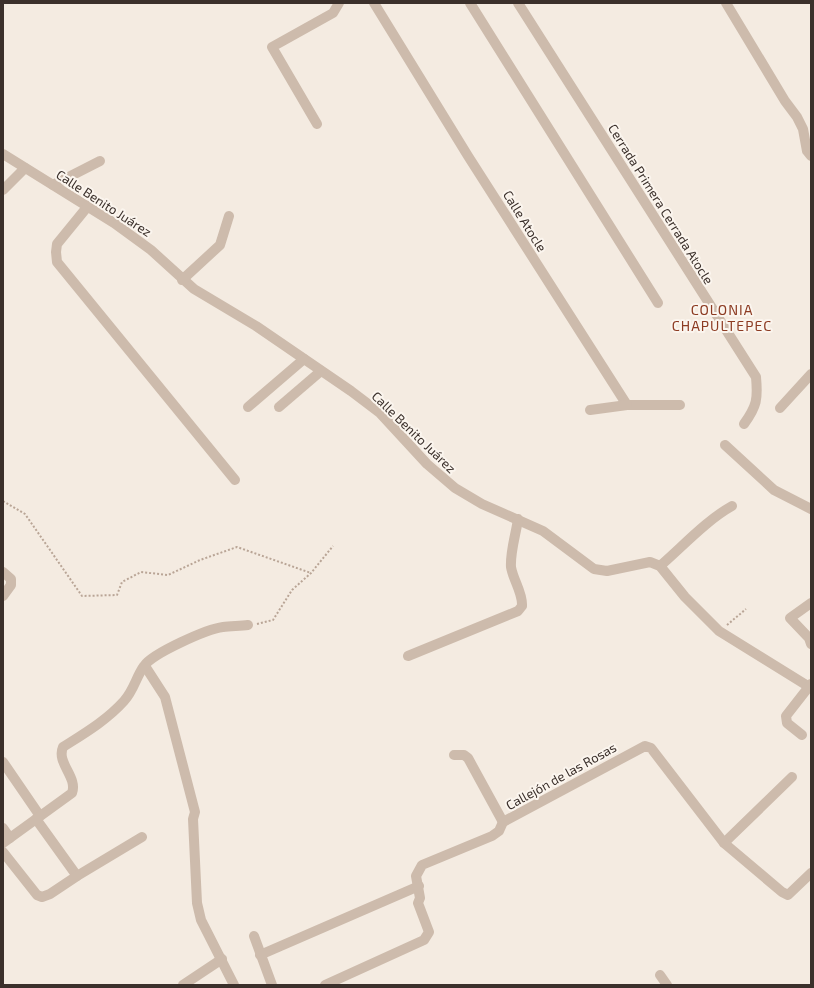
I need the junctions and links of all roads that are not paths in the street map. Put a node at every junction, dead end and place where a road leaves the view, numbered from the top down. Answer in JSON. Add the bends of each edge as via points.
{"nodes":[{"id":1,"x":339,"y":3,"type":"edge"},
{"id":2,"x":374,"y":3,"type":"edge"},
{"id":3,"x":470,"y":3,"type":"edge"},
{"id":4,"x":518,"y":3,"type":"edge"},
{"id":5,"x":726,"y":3,"type":"edge"},
{"id":6,"x":317,"y":124,"type":"dead end"},
{"id":7,"x":3,"y":154,"type":"edge"},
{"id":8,"x":811,"y":156,"type":"edge"},
{"id":9,"x":100,"y":161,"type":"dead end"},
{"id":10,"x":25,"y":168,"type":"junction"},
{"id":11,"x":53,"y":185,"type":"junction"},
{"id":12,"x":3,"y":190,"type":"edge"},
{"id":13,"x":88,"y":206,"type":"junction"},
{"id":14,"x":229,"y":216,"type":"dead end"},
{"id":15,"x":182,"y":280,"type":"junction"},
{"id":16,"x":658,"y":303,"type":"dead end"},
{"id":17,"x":304,"y":359,"type":"junction"},
{"id":18,"x":321,"y":371,"type":"junction"},
{"id":19,"x":811,"y":374,"type":"edge"},
{"id":20,"x":627,"y":405,"type":"junction"},
{"id":21,"x":680,"y":405,"type":"dead end"},
{"id":22,"x":248,"y":407,"type":"dead end"},
{"id":23,"x":279,"y":407,"type":"dead end"},
{"id":24,"x":780,"y":408,"type":"dead end"},
{"id":25,"x":590,"y":410,"type":"dead end"},
{"id":26,"x":744,"y":424,"type":"dead end"},
{"id":27,"x":725,"y":444,"type":"dead end"},
{"id":28,"x":235,"y":480,"type":"dead end"},
{"id":29,"x":732,"y":506,"type":"dead end"},
{"id":30,"x":811,"y":509,"type":"edge"},
{"id":31,"x":518,"y":519,"type":"junction"},
{"id":32,"x":660,"y":566,"type":"junction"},
{"id":33,"x":3,"y":572,"type":"edge"},
{"id":34,"x":3,"y":596,"type":"edge"},
{"id":35,"x":811,"y":603,"type":"edge"},
{"id":36,"x":248,"y":626,"type":"road end"},
{"id":37,"x":811,"y":644,"type":"edge"},
{"id":38,"x":408,"y":656,"type":"dead end"},
{"id":39,"x":144,"y":666,"type":"junction"},
{"id":40,"x":810,"y":686,"type":"edge"},
{"id":41,"x":802,"y":735,"type":"dead end"},
{"id":42,"x":454,"y":755,"type":"dead end"},
{"id":43,"x":3,"y":762,"type":"edge"},
{"id":44,"x":792,"y":777,"type":"dead end"},
{"id":45,"x":38,"y":817,"type":"junction"},
{"id":46,"x":502,"y":822,"type":"junction"},
{"id":47,"x":3,"y":828,"type":"edge"},
{"id":48,"x":142,"y":837,"type":"dead end"},
{"id":49,"x":7,"y":840,"type":"edge"},
{"id":50,"x":724,"y":843,"type":"junction"},
{"id":51,"x":3,"y":852,"type":"edge"},
{"id":52,"x":811,"y":873,"type":"edge"},
{"id":53,"x":77,"y":876,"type":"junction"},
{"id":54,"x":419,"y":886,"type":"junction"},
{"id":55,"x":254,"y":936,"type":"dead end"},
{"id":56,"x":260,"y":955,"type":"junction"},
{"id":57,"x":222,"y":958,"type":"junction"},
{"id":58,"x":660,"y":975,"type":"dead end"},
{"id":59,"x":183,"y":985,"type":"edge"},
{"id":60,"x":234,"y":985,"type":"edge"},
{"id":61,"x":272,"y":985,"type":"edge"},
{"id":62,"x":325,"y":985,"type":"edge"},
{"id":63,"x":667,"y":985,"type":"edge"}],
"edges":[{"from":1,"to":6,"type":"street","via":[[333,13],[272,47]]},
{"from":2,"to":20,"type":"street","name":"Calle Atocle"},
{"from":3,"to":16,"type":"street"},
{"from":4,"to":26,"type":"street","name":"Cerrada Primera Cerrada Atocle","via":[[756,377],[757,401]]},
{"from":5,"to":8,"type":"street","via":[[797,117],[803,129],[807,151]]},
{"from":7,"to":10,"type":"street","name":"Calle Benito Juárez"},
{"from":9,"to":11,"type":"street"},
{"from":10,"to":11,"type":"street","name":"Calle Benito Juárez"},
{"from":10,"to":12,"type":"street"},
{"from":11,"to":13,"type":"street","name":"Calle Benito Juárez"},
{"from":13,"to":15,"type":"street","name":"Calle Benito Juárez","via":[[151,250]]},
{"from":13,"to":28,"type":"street","via":[[57,244],[57,262]]},
{"from":14,"to":15,"type":"street","via":[[220,245]]},
{"from":15,"to":17,"type":"street","name":"Calle Benito Juárez"},
{"from":17,"to":18,"type":"street","name":"Calle Benito Juárez"},
{"from":17,"to":22,"type":"street"},
{"from":18,"to":23,"type":"street"},
{"from":18,"to":31,"type":"street","name":"Calle Benito Juárez","via":[[380,413],[427,464],[455,488],[482,504]]},
{"from":19,"to":24,"type":"street"},
{"from":20,"to":21,"type":"street"},
{"from":20,"to":25,"type":"street"},
{"from":27,"to":30,"type":"street","via":[[774,490]]},
{"from":29,"to":32,"type":"street","via":[[711,520]]},
{"from":31,"to":32,"type":"street","name":"Calle Benito Juárez","via":[[550,536],[594,569],[607,571],[650,562]]},
{"from":31,"to":38,"type":"street","via":[[511,565],[523,600],[522,606],[518,610]]},
{"from":32,"to":40,"type":"street","via":[[685,597],[719,631]]},
{"from":33,"to":34,"type":"street","via":[[11,579],[11,585]]},
{"from":35,"to":37,"type":"street","via":[[790,618],[809,638]]},
{"from":36,"to":39,"type":"street","via":[[211,630],[158,654]]},
{"from":39,"to":45,"type":"street","via":[[125,700],[107,717],[64,747],[61,752],[74,788],[72,793]]},
{"from":39,"to":57,"type":"street","via":[[165,696],[195,812],[193,819],[197,903],[201,920]]},
{"from":40,"to":41,"type":"street","via":[[786,716],[787,723]]},
{"from":42,"to":46,"type":"street","via":[[464,754],[468,758]]},
{"from":43,"to":45,"type":"street"},
{"from":44,"to":50,"type":"street"},
{"from":45,"to":49,"type":"street"},
{"from":45,"to":53,"type":"street"},
{"from":46,"to":50,"type":"street","name":"Callejón de las Rosas","via":[[645,746],[651,748]]},
{"from":46,"to":54,"type":"street","name":"Callejón de las Rosas","via":[[499,831],[492,836],[422,865],[416,876]]},
{"from":47,"to":49,"type":"street"},
{"from":48,"to":53,"type":"street"},
{"from":50,"to":52,"type":"street","via":[[782,892],[788,894]]},
{"from":51,"to":53,"type":"street","via":[[42,897]]},
{"from":54,"to":56,"type":"street"},
{"from":54,"to":62,"type":"street","name":"Callejón de las Rosas","via":[[418,903],[429,932],[424,940]]},
{"from":55,"to":56,"type":"street"},
{"from":56,"to":61,"type":"street"},
{"from":57,"to":59,"type":"street"},
{"from":57,"to":60,"type":"street"},
{"from":58,"to":63,"type":"street"}]}
